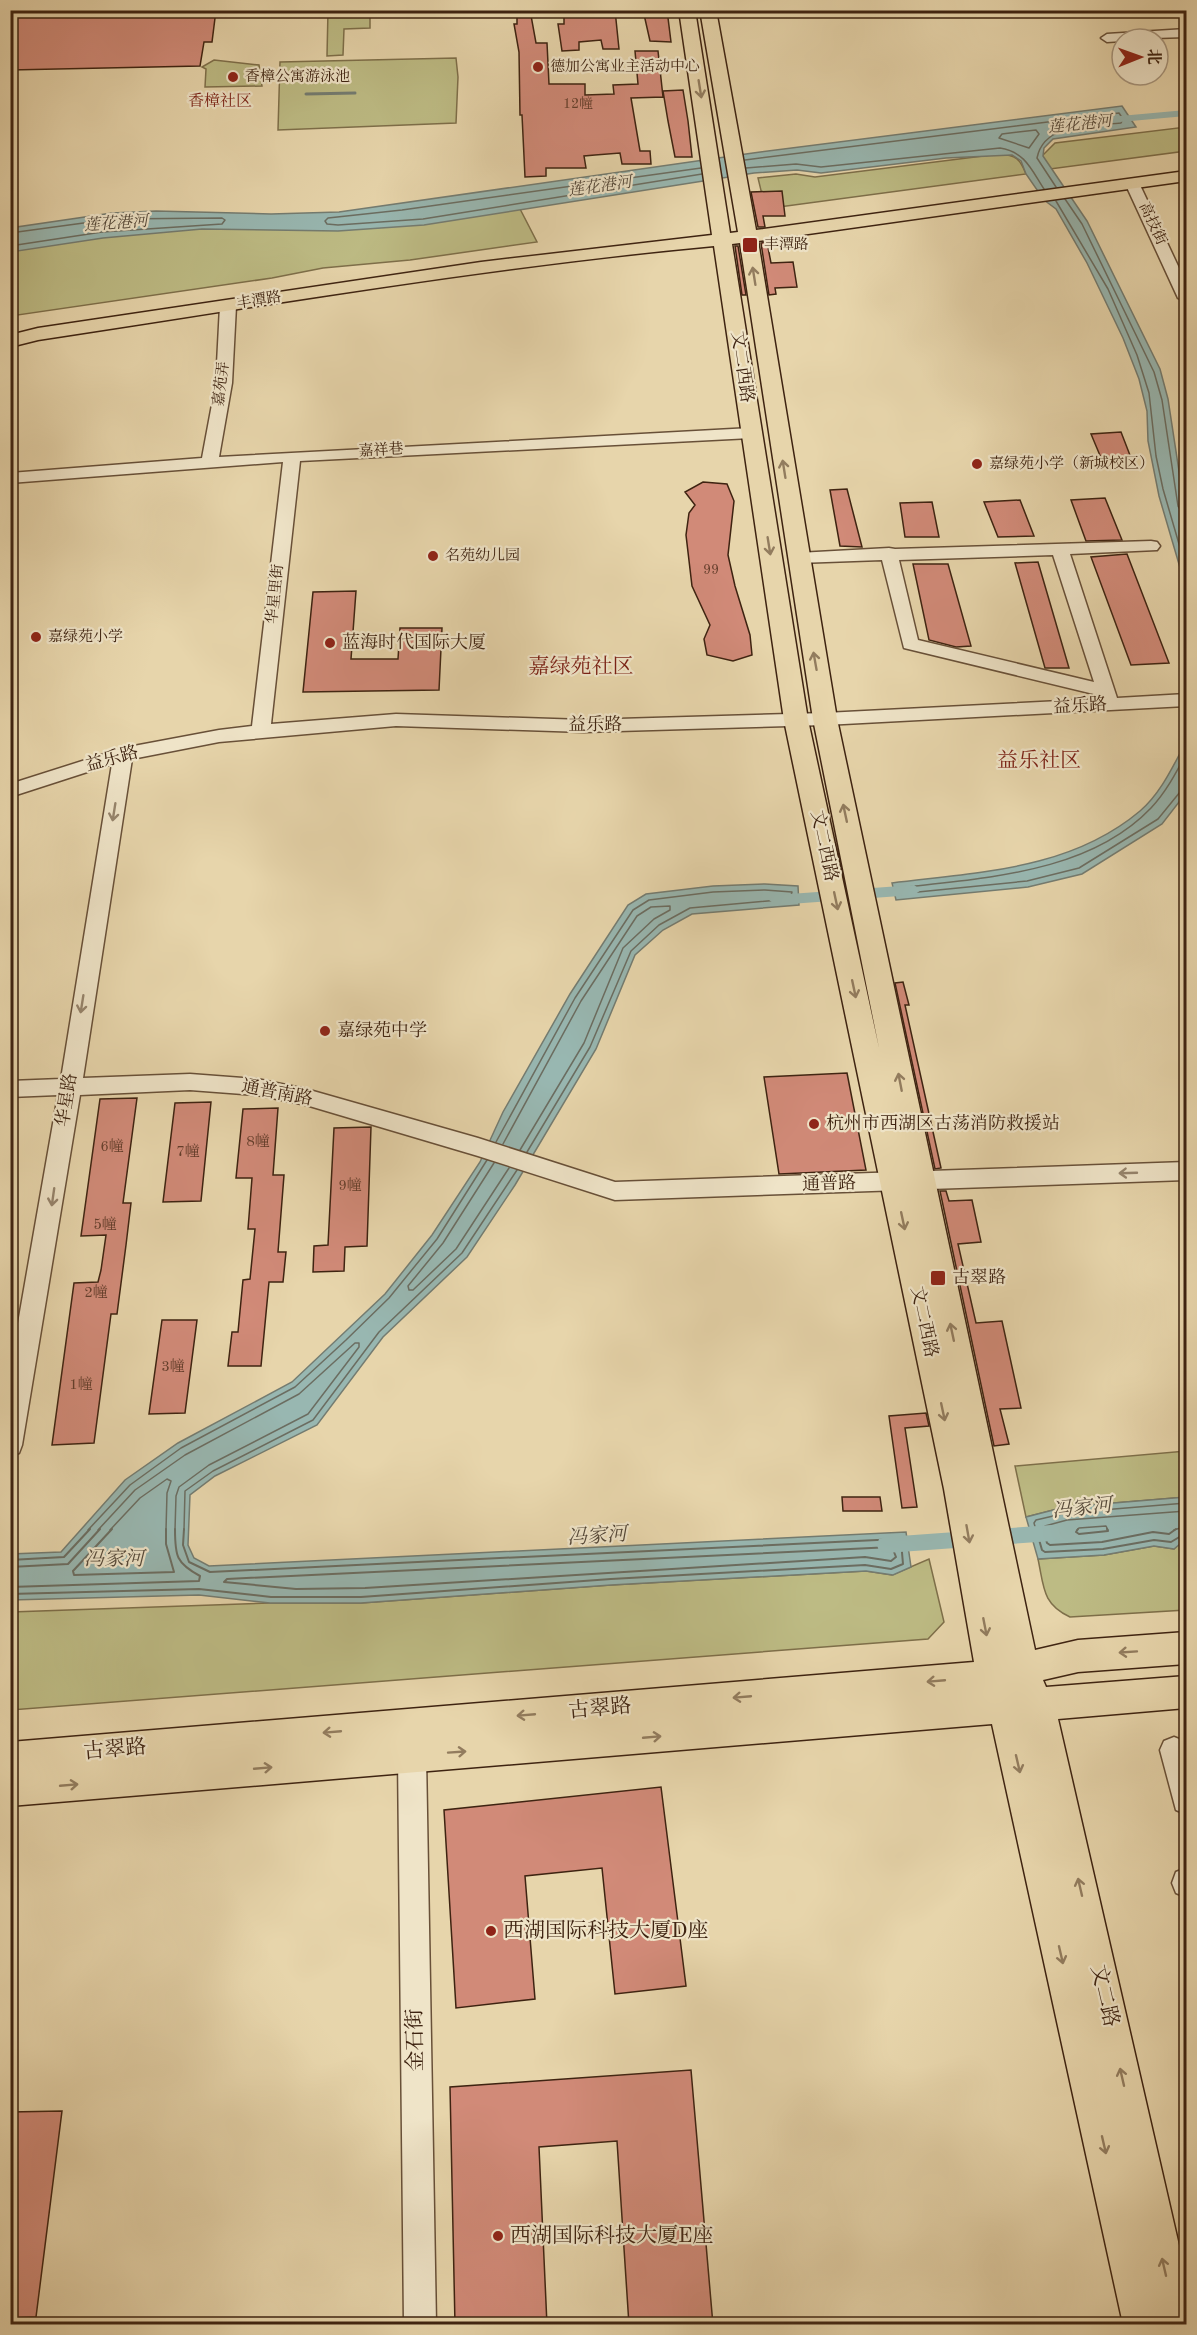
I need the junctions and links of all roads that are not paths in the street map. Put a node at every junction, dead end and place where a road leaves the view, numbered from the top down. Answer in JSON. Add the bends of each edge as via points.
{"nodes":[{"id":1,"x":687,"y":10,"type":"edge"},
{"id":2,"x":708,"y":10,"type":"edge"},
{"id":3,"x":1186,"y":33,"type":"edge"},
{"id":4,"x":1107,"y":38,"type":"dead end"},
{"id":5,"x":1186,"y":162,"type":"edge"},
{"id":6,"x":1186,"y":176,"type":"edge"},
{"id":7,"x":1132,"y":183,"type":"junction"},
{"id":8,"x":1071,"y":184,"type":"junction"},
{"id":9,"x":746,"y":231,"type":"junction"},
{"id":10,"x":722,"y":233,"type":"junction"},
{"id":11,"x":1186,"y":254,"type":"edge"},
{"id":12,"x":1166,"y":255,"type":"junction"},
{"id":13,"x":1186,"y":298,"type":"edge"},
{"id":14,"x":228,"y":306,"type":"junction"},
{"id":15,"x":10,"y":326,"type":"edge"},
{"id":16,"x":10,"y":341,"type":"edge"},
{"id":17,"x":751,"y":433,"type":"junction"},
{"id":18,"x":292,"y":456,"type":"junction"},
{"id":19,"x":210,"y":462,"type":"junction"},
{"id":20,"x":10,"y":478,"type":"edge"},
{"id":21,"x":1151,"y":546,"type":"dead end"},
{"id":22,"x":1060,"y":549,"type":"junction"},
{"id":23,"x":889,"y":554,"type":"junction"},
{"id":24,"x":798,"y":558,"type":"junction"},
{"id":25,"x":1107,"y":698,"type":"junction"},
{"id":26,"x":1185,"y":700,"type":"edge"},
{"id":27,"x":825,"y":719,"type":"junction"},
{"id":28,"x":796,"y":720,"type":"junction"},
{"id":29,"x":261,"y":732,"type":"junction"},
{"id":30,"x":123,"y":754,"type":"junction"},
{"id":31,"x":10,"y":791,"type":"edge"},
{"id":32,"x":856,"y":932,"type":"junction"},
{"id":33,"x":69,"y":1085,"type":"junction"},
{"id":34,"x":10,"y":1089,"type":"edge"},
{"id":35,"x":478,"y":1147,"type":"joint"},
{"id":36,"x":1186,"y":1171,"type":"edge"},
{"id":37,"x":907,"y":1181,"type":"junction"},
{"id":38,"x":10,"y":1445,"type":"edge"},
{"id":39,"x":1186,"y":1647,"type":"edge"},
{"id":40,"x":1014,"y":1689,"type":"junction"},
{"id":41,"x":1186,"y":1692,"type":"edge"},
{"id":42,"x":1174,"y":1750,"type":"dead end"},
{"id":43,"x":412,"y":1756,"type":"junction"},
{"id":44,"x":10,"y":1759,"type":"edge"},
{"id":45,"x":10,"y":1790,"type":"edge"},
{"id":46,"x":1186,"y":1800,"type":"edge"},
{"id":47,"x":420,"y":2325,"type":"edge"},
{"id":48,"x":1144,"y":2325,"type":"edge"},
{"id":49,"x":1177,"y":2325,"type":"edge"}],
"edges":[{"from":1,"to":10,"type":"main road","name":"文二西路","one_way":true},
{"from":2,"to":9,"type":"main road","name":"文二西路"},
{"from":3,"to":4,"type":"street"},
{"from":5,"to":8,"type":"main road","name":"丰潭路"},
{"from":6,"to":7,"type":"main road","name":"丰潭路"},
{"from":7,"to":8,"type":"main road","name":"丰潭路"},
{"from":7,"to":12,"type":"street","name":"高技街"},
{"from":8,"to":9,"type":"main road","name":"丰潭路"},
{"from":9,"to":10,"type":"main road","name":"丰潭路"},
{"from":24,"to":9,"type":"main road","name":"文二西路","one_way":true},
{"from":10,"to":14,"type":"main road","name":"丰潭路"},
{"from":10,"to":15,"type":"main road","name":"丰潭路","via":[[609,237]]},
{"from":10,"to":17,"type":"main road","name":"文二西路"},
{"from":11,"to":12,"type":"street"},
{"from":12,"to":13,"type":"street","name":"高技街"},
{"from":14,"to":16,"type":"main road","name":"丰潭路"},
{"from":14,"to":19,"type":"street","name":"嘉苑弄","via":[[224,383]]},
{"from":17,"to":18,"type":"street","name":"嘉祥巷"},
{"from":17,"to":28,"type":"main road","name":"文二西路","one_way":true},
{"from":18,"to":19,"type":"street","name":"嘉祥巷"},
{"from":18,"to":29,"type":"street","name":"华星里街"},
{"from":19,"to":20,"type":"street","name":"嘉祥巷"},
{"from":21,"to":22,"type":"street"},
{"from":22,"to":23,"type":"street"},
{"from":22,"to":25,"type":"street"},
{"from":23,"to":24,"type":"street"},
{"from":23,"to":25,"type":"street","via":[[909,644]]},
{"from":27,"to":24,"type":"main road","name":"文二西路","one_way":true},
{"from":25,"to":26,"type":"street","name":"益乐路"},
{"from":25,"to":27,"type":"street","name":"益乐路"},
{"from":27,"to":28,"type":"street","name":"益乐路"},
{"from":32,"to":27,"type":"main road","name":"文二西路","one_way":true,"via":[[856,870]]},
{"from":28,"to":29,"type":"street","name":"益乐路","via":[[584,726],[396,720]]},
{"from":28,"to":32,"type":"main road","name":"文二西路","one_way":true,"via":[[829,871]]},
{"from":29,"to":30,"type":"street","name":"益乐路"},
{"from":30,"to":31,"type":"street","name":"益乐路"},
{"from":30,"to":33,"type":"street","name":"华星路","one_way":true},
{"from":32,"to":37,"type":"main road","name":"文二西路"},
{"from":33,"to":34,"type":"street","name":"通普南路"},
{"from":33,"to":35,"type":"street","name":"通普南路","via":[[190,1082],[257,1087]]},
{"from":33,"to":38,"type":"street","name":"华星路","one_way":true},
{"from":35,"to":37,"type":"street","name":"通普路","via":[[615,1191]]},
{"from":36,"to":37,"type":"street","name":"通普路","one_way":true},
{"from":37,"to":40,"type":"main road","name":"文二西路"},
{"from":39,"to":40,"type":"main road","name":"古翠路","one_way":true,"via":[[1078,1656]]},
{"from":40,"to":41,"type":"main road","name":"古翠路"},
{"from":43,"to":40,"type":"main road","name":"古翠路","one_way":true},
{"from":40,"to":44,"type":"main road","name":"古翠路","one_way":true},
{"from":40,"to":48,"type":"main road","name":"文二路","one_way":true},
{"from":49,"to":40,"type":"main road","name":"文二路","one_way":true,"via":[[1047,1742]]},
{"from":42,"to":46,"type":"street"},
{"from":45,"to":43,"type":"main road","name":"古翠路","one_way":true},
{"from":43,"to":47,"type":"street","name":"金石街"}]}
